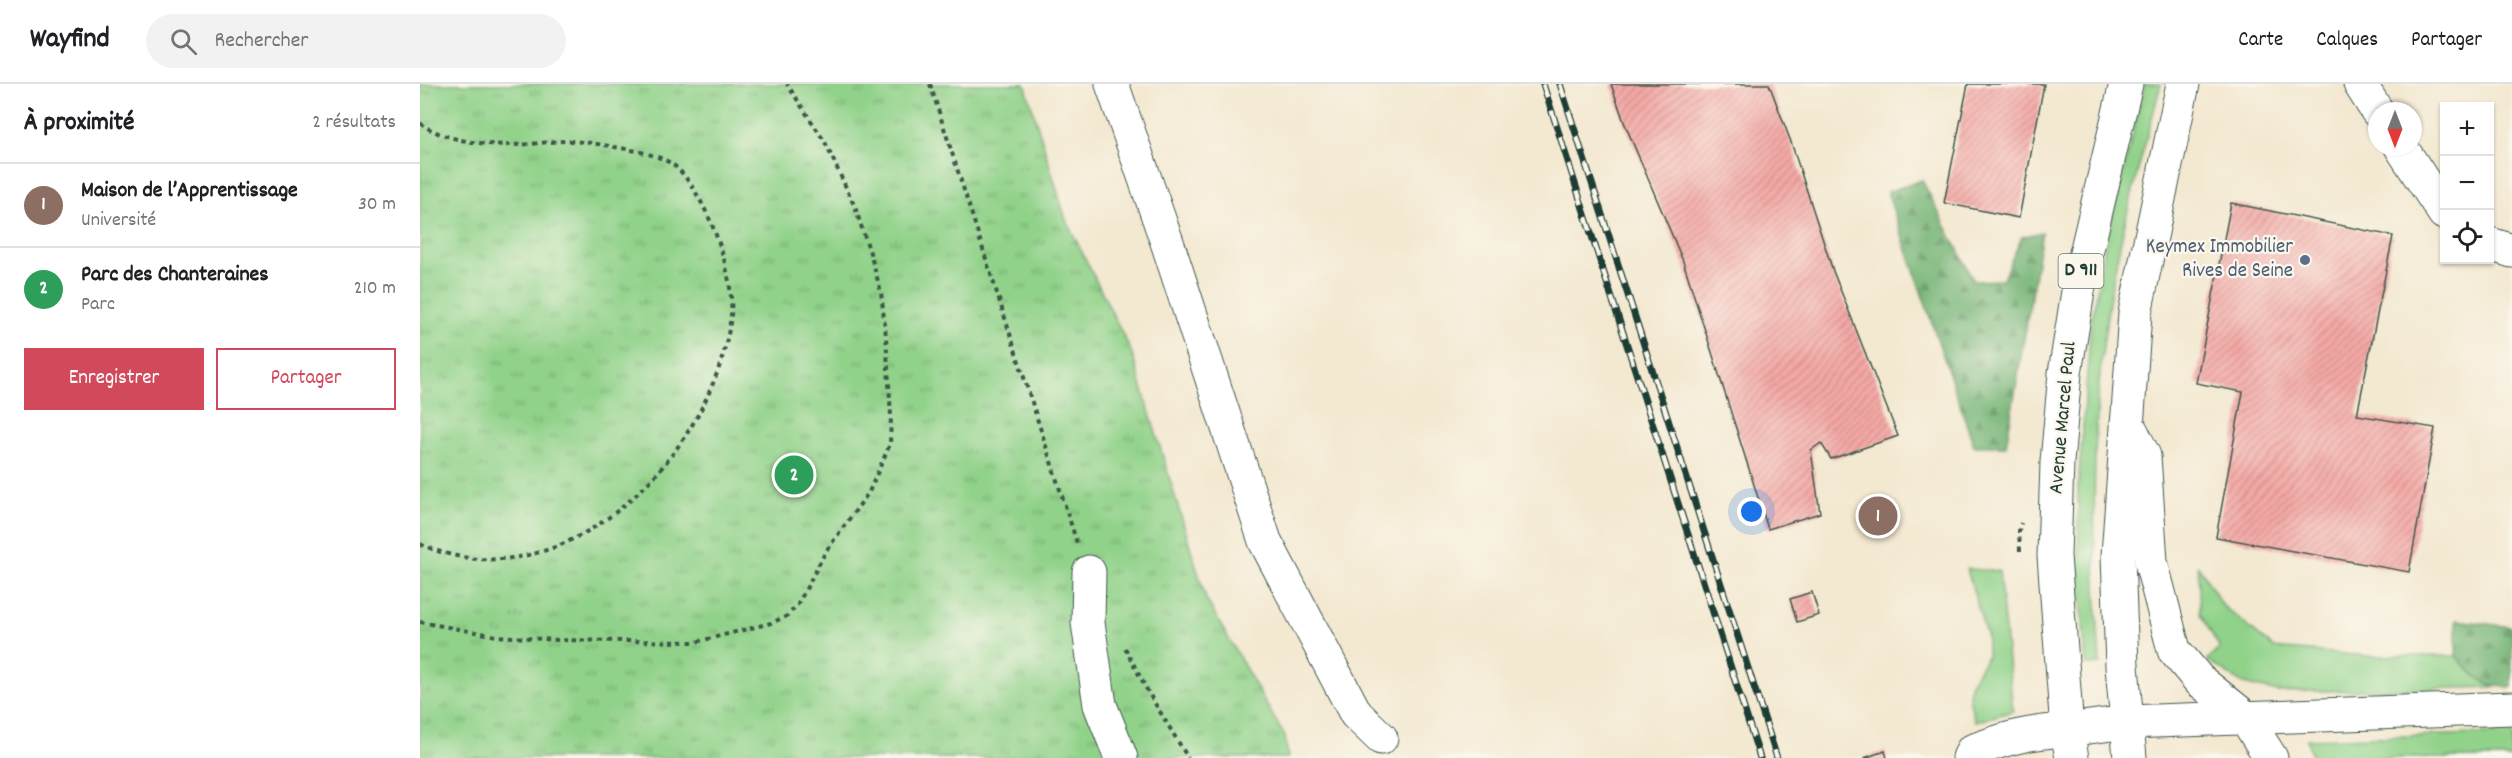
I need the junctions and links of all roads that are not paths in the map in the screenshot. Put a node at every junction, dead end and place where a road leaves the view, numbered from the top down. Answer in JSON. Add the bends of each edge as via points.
{"nodes":[{"id":1,"x":1112,"y":84,"type":"edge"},
{"id":2,"x":2126,"y":84,"type":"edge"},
{"id":3,"x":2183,"y":84,"type":"edge"},
{"id":4,"x":2360,"y":84,"type":"edge"},
{"id":5,"x":2372,"y":102,"type":"edge"},
{"id":6,"x":2407,"y":156,"type":"edge"},
{"id":7,"x":2443,"y":210,"type":"edge"},
{"id":8,"x":2494,"y":244,"type":"edge"},
{"id":9,"x":2512,"y":251,"type":"edge"},
{"id":10,"x":2127,"y":423,"type":"junction"},
{"id":11,"x":1089,"y":572,"type":"road end"},
{"id":12,"x":2512,"y":708,"type":"edge"},
{"id":13,"x":2245,"y":717,"type":"junction"},
{"id":14,"x":2127,"y":722,"type":"junction"},
{"id":15,"x":1381,"y":738,"type":"dead end"},
{"id":16,"x":2069,"y":744,"type":"edge"},
{"id":17,"x":1963,"y":756,"type":"edge"},
{"id":18,"x":1121,"y":758,"type":"edge"},
{"id":19,"x":2130,"y":758,"type":"edge"},
{"id":20,"x":2271,"y":758,"type":"edge"}],
"edges":[{"from":1,"to":15,"type":"main road","via":[[1265,541],[1356,714]]},
{"from":2,"to":16,"type":"main road","name":"Avenue Marcel Paul","number":"D 911","via":[[2080,279],[2065,373],[2057,462],[2054,556]]},
{"from":3,"to":10,"type":"main road","via":[[2135,313]]},
{"from":4,"to":5,"type":"main road"},
{"from":6,"to":7,"type":"main road"},
{"from":8,"to":9,"type":"main road"},
{"from":10,"to":13,"type":"main road","via":[[2144,456],[2151,562],[2174,650],[2199,680]]},
{"from":10,"to":14,"type":"main road","via":[[2118,556]]},
{"from":11,"to":18,"type":"main road","via":[[1088,623],[1100,705]]},
{"from":12,"to":13,"type":"main road"},
{"from":13,"to":14,"type":"main road"},
{"from":13,"to":20,"type":"main road"},
{"from":14,"to":16,"type":"main road"},
{"from":14,"to":19,"type":"main road"},
{"from":16,"to":17,"type":"main road","via":[[2024,733]]}]}
